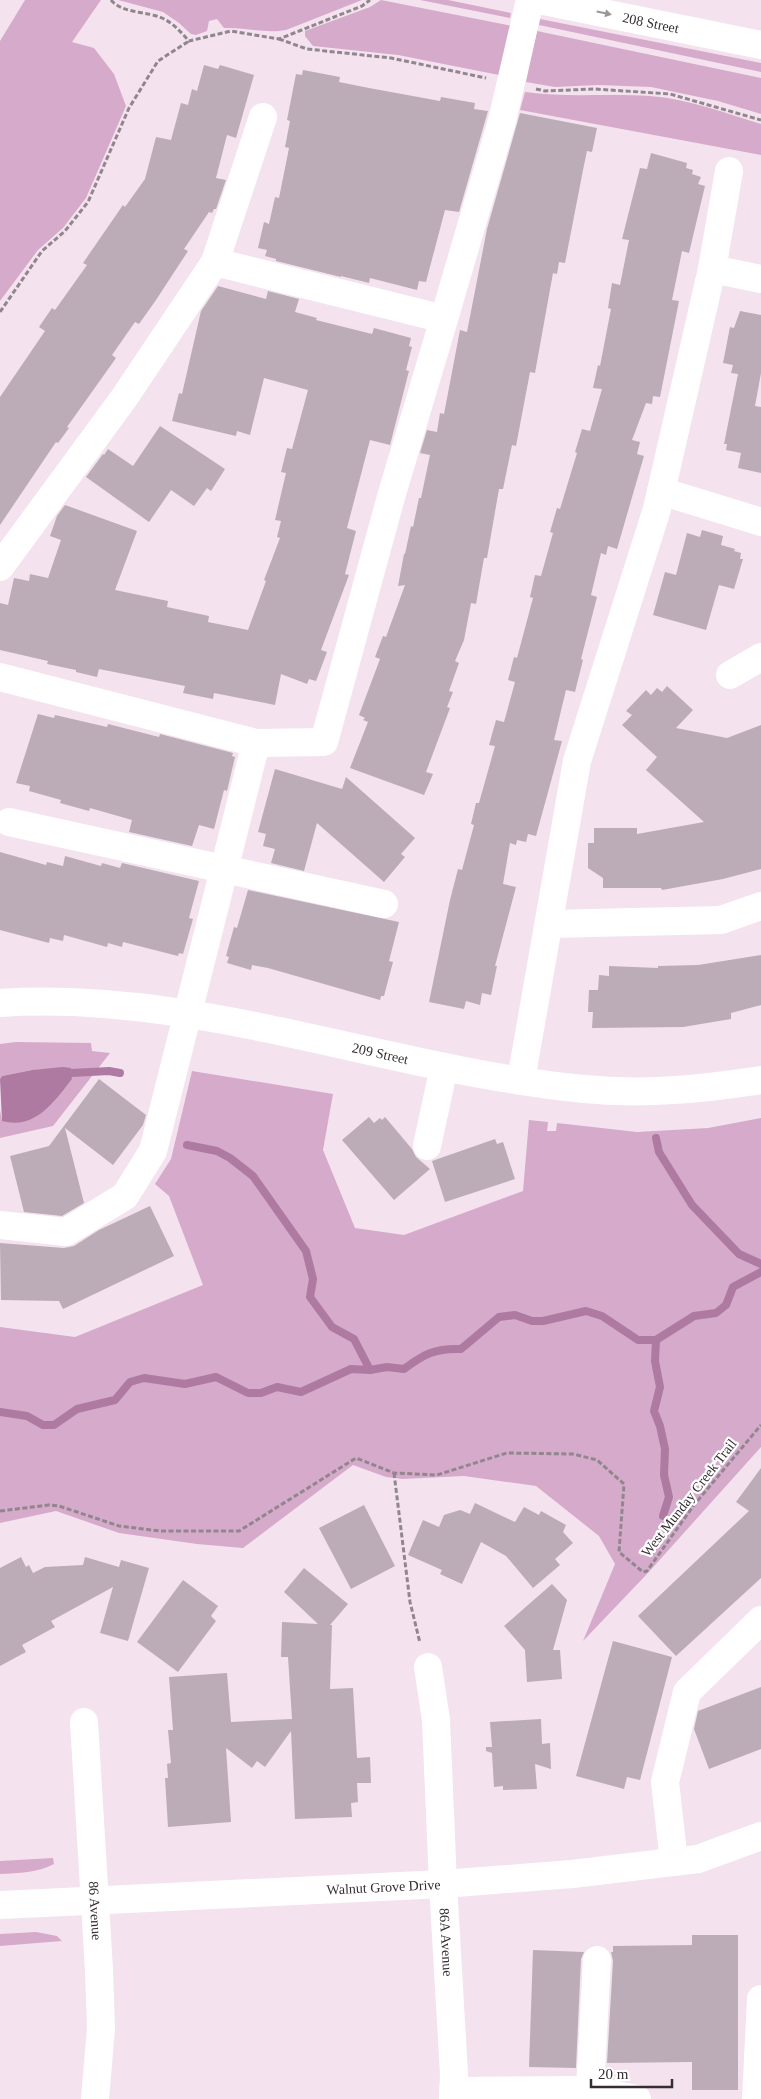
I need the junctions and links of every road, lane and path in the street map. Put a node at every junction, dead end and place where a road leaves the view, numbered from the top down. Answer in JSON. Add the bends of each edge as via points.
{"nodes":[{"id":1,"x":111,"y":0,"type":"edge"},
{"id":2,"x":370,"y":0,"type":"edge"},
{"id":3,"x":530,"y":0,"type":"edge"},
{"id":4,"x":539,"y":0,"type":"edge"},
{"id":5,"x":189,"y":41,"type":"junction"},
{"id":6,"x":761,"y":45,"type":"edge"},
{"id":7,"x":263,"y":117,"type":"dead end"},
{"id":8,"x":729,"y":171,"type":"dead end"},
{"id":9,"x":215,"y":262,"type":"junction"},
{"id":10,"x":712,"y":269,"type":"junction"},
{"id":11,"x":761,"y":279,"type":"edge"},
{"id":12,"x":0,"y":312,"type":"edge"},
{"id":13,"x":444,"y":319,"type":"junction"},
{"id":14,"x":661,"y":491,"type":"junction"},
{"id":15,"x":761,"y":522,"type":"edge"},
{"id":16,"x":0,"y":567,"type":"edge"},
{"id":17,"x":761,"y":657,"type":"edge"},
{"id":18,"x":730,"y":675,"type":"dead end"},
{"id":19,"x":0,"y":677,"type":"edge"},
{"id":20,"x":256,"y":743,"type":"junction"},
{"id":21,"x":9,"y":822,"type":"dead end"},
{"id":22,"x":224,"y":869,"type":"junction"},
{"id":23,"x":384,"y":904,"type":"dead end"},
{"id":24,"x":761,"y":906,"type":"edge"},
{"id":25,"x":549,"y":924,"type":"junction"},
{"id":26,"x":0,"y":1002,"type":"edge"},
{"id":27,"x":188,"y":1013,"type":"junction"},
{"id":28,"x":444,"y":1067,"type":"junction"},
{"id":29,"x":521,"y":1080,"type":"junction"},
{"id":30,"x":761,"y":1080,"type":"edge"},
{"id":31,"x":427,"y":1146,"type":"dead end"},
{"id":32,"x":0,"y":1225,"type":"edge"},
{"id":33,"x":761,"y":1425,"type":"edge"},
{"id":34,"x":394,"y":1473,"type":"junction"},
{"id":35,"x":0,"y":1511,"type":"edge"},
{"id":36,"x":413,"y":1619,"type":"dead end"},
{"id":37,"x":761,"y":1620,"type":"edge"},
{"id":38,"x":428,"y":1667,"type":"dead end"},
{"id":39,"x":84,"y":1722,"type":"dead end"},
{"id":40,"x":761,"y":1836,"type":"edge"},
{"id":41,"x":674,"y":1862,"type":"junction"},
{"id":42,"x":443,"y":1884,"type":"junction"},
{"id":43,"x":95,"y":1900,"type":"junction"},
{"id":44,"x":0,"y":1905,"type":"edge"},
{"id":45,"x":597,"y":1960,"type":"dead end"},
{"id":46,"x":761,"y":1999,"type":"edge"},
{"id":47,"x":590,"y":2090,"type":"junction"},
{"id":48,"x":453,"y":2095,"type":"edge"},
{"id":49,"x":95,"y":2099,"type":"edge"},
{"id":50,"x":638,"y":2099,"type":"edge"},
{"id":51,"x":756,"y":2099,"type":"edge"}],
"edges":[{"from":1,"to":5,"type":"path","via":[[122,8],[162,18]]},
{"from":2,"to":5,"type":"path","via":[[279,39],[231,31]]},
{"from":3,"to":13,"type":"street","via":[[502,121]]},
{"from":4,"to":6,"type":"street","name":"208 Street","one_way":true},
{"from":5,"to":12,"type":"path","via":[[158,61],[129,108],[88,202],[65,231],[42,251]]},
{"from":7,"to":9,"type":"street"},
{"from":8,"to":10,"type":"street"},
{"from":9,"to":13,"type":"street"},
{"from":9,"to":16,"type":"street","via":[[124,398]]},
{"from":10,"to":11,"type":"street"},
{"from":10,"to":14,"type":"street"},
{"from":13,"to":20,"type":"street","via":[[324,742]]},
{"from":14,"to":15,"type":"street"},
{"from":14,"to":25,"type":"street","via":[[577,761]]},
{"from":17,"to":18,"type":"street"},
{"from":19,"to":20,"type":"street"},
{"from":20,"to":22,"type":"street"},
{"from":21,"to":22,"type":"street"},
{"from":22,"to":23,"type":"street"},
{"from":22,"to":27,"type":"street"},
{"from":24,"to":25,"type":"street","via":[[720,920]]},
{"from":25,"to":29,"type":"street"},
{"from":26,"to":27,"type":"street","name":"209 Street","via":[[95,1002]]},
{"from":27,"to":28,"type":"street","name":"209 Street"},
{"from":27,"to":32,"type":"street","via":[[153,1151],[125,1196],[66,1232]]},
{"from":28,"to":29,"type":"street","name":"209 Street"},
{"from":28,"to":31,"type":"street"},
{"from":29,"to":30,"type":"street","name":"209 Street","via":[[634,1092],[684,1090]]},
{"from":33,"to":34,"type":"path","name":"West Munday Creek Trail","via":[[643,1572],[621,1554],[624,1484],[597,1460],[573,1454],[508,1453],[437,1475]]},
{"from":34,"to":35,"type":"path","name":"West Munday Creek Trail","via":[[356,1458],[239,1531],[160,1531],[128,1527],[49,1505]]},
{"from":34,"to":36,"type":"path"},
{"from":37,"to":41,"type":"street","via":[[686,1692],[665,1782]]},
{"from":38,"to":42,"type":"street","name":"86A Avenue","via":[[436,1720]]},
{"from":39,"to":43,"type":"street","name":"86 Avenue"},
{"from":40,"to":41,"type":"street","name":"Walnut Grove Drive","via":[[698,1859]]},
{"from":41,"to":42,"type":"street","name":"Walnut Grove Drive"},
{"from":42,"to":43,"type":"street","name":"Walnut Grove Drive"},
{"from":42,"to":48,"type":"street","name":"86A Avenue"},
{"from":43,"to":44,"type":"street","name":"Walnut Grove Drive"},
{"from":43,"to":49,"type":"street","name":"86 Avenue","via":[[101,2028]]},
{"from":45,"to":47,"type":"street"},
{"from":46,"to":51,"type":"street"},
{"from":47,"to":48,"type":"street"},
{"from":47,"to":50,"type":"street"}]}
